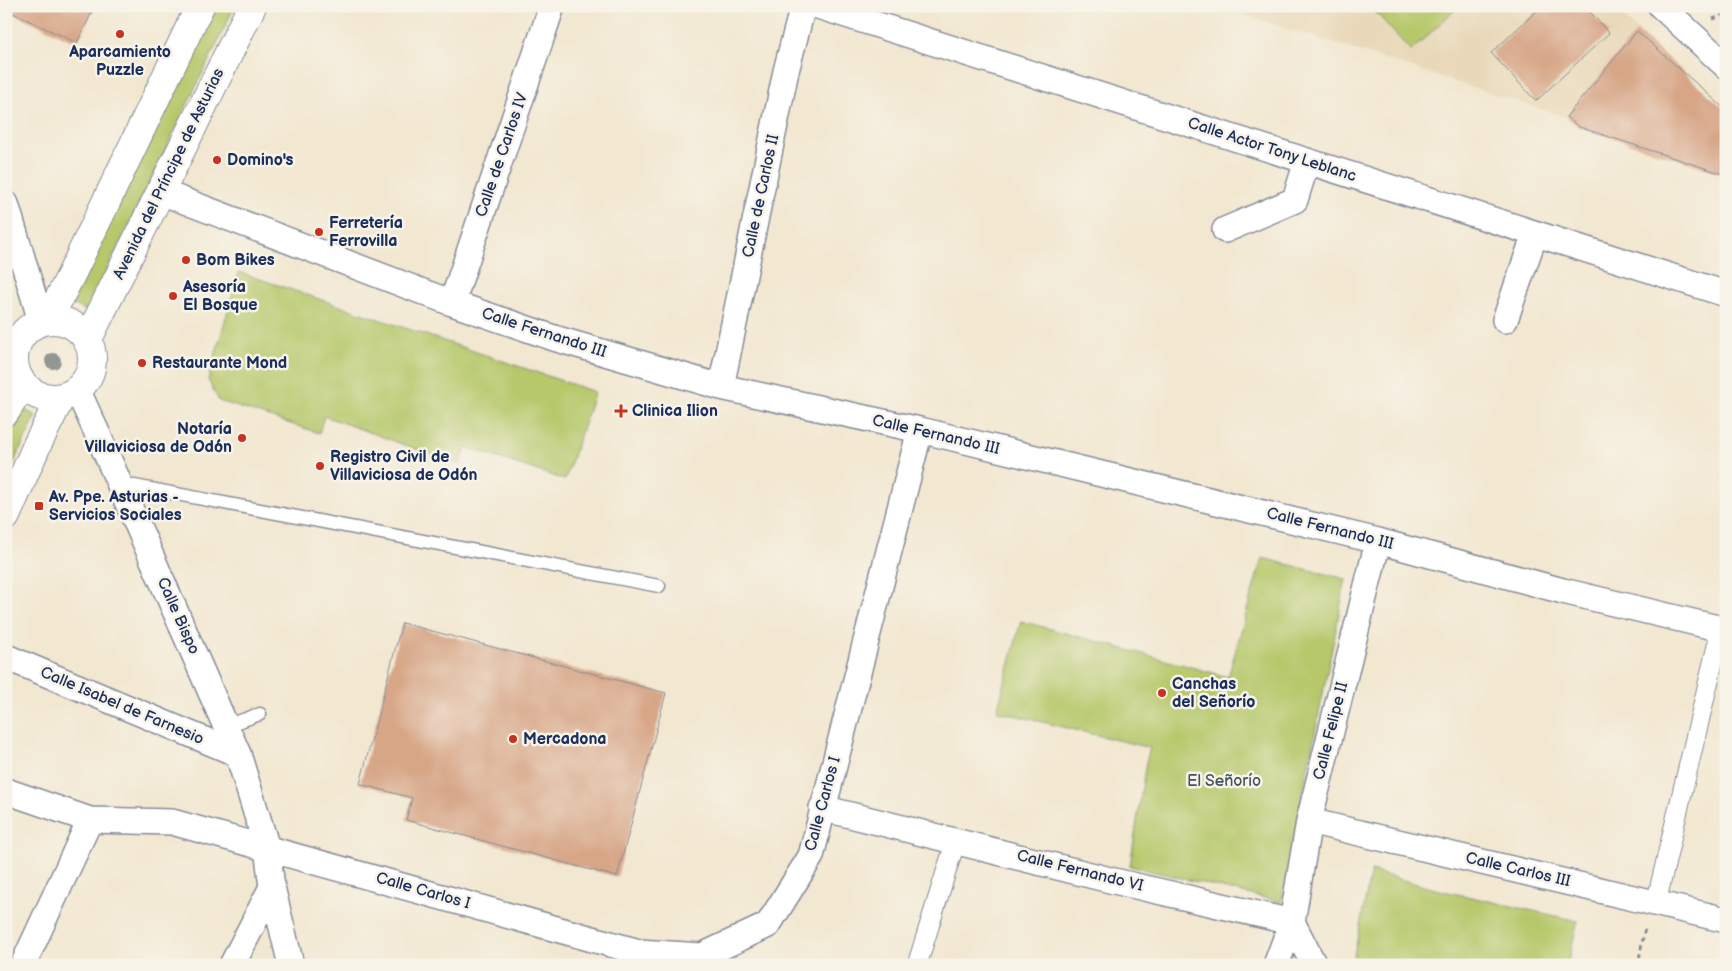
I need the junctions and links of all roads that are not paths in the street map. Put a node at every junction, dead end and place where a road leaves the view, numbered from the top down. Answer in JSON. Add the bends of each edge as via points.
{"nodes":[{"id":1,"x":200,"y":6,"type":"edge"},
{"id":2,"x":252,"y":6,"type":"edge"},
{"id":3,"x":552,"y":6,"type":"edge"},
{"id":4,"x":803,"y":6,"type":"edge"},
{"id":5,"x":818,"y":6,"type":"edge"},
{"id":6,"x":1666,"y":8,"type":"edge"},
{"id":7,"x":1726,"y":66,"type":"edge"},
{"id":8,"x":1307,"y":161,"type":"junction"},
{"id":9,"x":161,"y":192,"type":"junction"},
{"id":10,"x":6,"y":204,"type":"edge"},
{"id":11,"x":1225,"y":230,"type":"dead end"},
{"id":12,"x":1535,"y":234,"type":"junction"},
{"id":13,"x":1726,"y":294,"type":"edge"},
{"id":14,"x":452,"y":303,"type":"junction"},
{"id":15,"x":1505,"y":320,"type":"dead end"},
{"id":16,"x":44,"y":321,"type":"junction"},
{"id":17,"x":88,"y":341,"type":"junction"},
{"id":18,"x":23,"y":384,"type":"junction"},
{"id":19,"x":721,"y":387,"type":"junction"},
{"id":20,"x":69,"y":394,"type":"junction"},
{"id":21,"x":6,"y":411,"type":"edge"},
{"id":22,"x":920,"y":430,"type":"junction"},
{"id":23,"x":119,"y":483,"type":"junction"},
{"id":24,"x":10,"y":507,"type":"edge"},
{"id":25,"x":1378,"y":540,"type":"junction"},
{"id":26,"x":659,"y":586,"type":"dead end"},
{"id":27,"x":1724,"y":630,"type":"edge"},
{"id":28,"x":6,"y":657,"type":"edge"},
{"id":29,"x":260,"y":714,"type":"dead end"},
{"id":30,"x":226,"y":726,"type":"junction"},
{"id":31,"x":238,"y":754,"type":"junction"},
{"id":32,"x":6,"y":791,"type":"edge"},
{"id":33,"x":822,"y":808,"type":"junction"},
{"id":34,"x":90,"y":820,"type":"junction"},
{"id":35,"x":1310,"y":821,"type":"junction"},
{"id":36,"x":956,"y":840,"type":"junction"},
{"id":37,"x":268,"y":848,"type":"junction"},
{"id":38,"x":272,"y":886,"type":"junction"},
{"id":39,"x":1653,"y":903,"type":"junction"},
{"id":40,"x":1726,"y":920,"type":"edge"},
{"id":41,"x":1292,"y":922,"type":"junction"},
{"id":42,"x":23,"y":965,"type":"edge"},
{"id":43,"x":232,"y":965,"type":"edge"},
{"id":44,"x":291,"y":965,"type":"edge"},
{"id":45,"x":917,"y":965,"type":"edge"},
{"id":46,"x":1276,"y":965,"type":"edge"},
{"id":47,"x":1314,"y":965,"type":"edge"}],
"edges":[{"from":1,"to":16,"type":"street","via":[[75,266]]},
{"from":2,"to":9,"type":"street","name":"Avenida del Príncipe de Asturias"},
{"from":3,"to":14,"type":"street","name":"Calle de Carlos IV"},
{"from":4,"to":19,"type":"street","name":"Calle de Carlos II","via":[[786,71]]},
{"from":5,"to":8,"type":"street","name":"Calle Actor Tony Leblanc"},
{"from":6,"to":7,"type":"street"},
{"from":8,"to":11,"type":"street","via":[[1294,200]]},
{"from":8,"to":12,"type":"street","name":"Calle Actor Tony Leblanc"},
{"from":9,"to":14,"type":"street","name":"Calle Fernando III"},
{"from":9,"to":17,"type":"street","name":"Avenida del Príncipe de Asturias"},
{"from":10,"to":16,"type":"street"},
{"from":12,"to":13,"type":"street","name":"Calle Actor Tony Leblanc"},
{"from":12,"to":15,"type":"street"},
{"from":14,"to":19,"type":"street","name":"Calle Fernando III","via":[[554,338]]},
{"from":16,"to":17,"type":"street","via":[[64,321],[78,329]]},
{"from":16,"to":18,"type":"street","via":[[29,327],[15,348],[16,373]]},
{"from":17,"to":20,"type":"street","via":[[92,362],[89,373],[84,383]]},
{"from":18,"to":20,"type":"street","via":[[47,398]]},
{"from":18,"to":21,"type":"street"},
{"from":19,"to":22,"type":"street","name":"Calle Fernando III"},
{"from":20,"to":23,"type":"street","name":"Calle Bispo","via":[[85,405]]},
{"from":20,"to":24,"type":"street","via":[[37,445]]},
{"from":22,"to":25,"type":"street","name":"Calle Fernando III"},
{"from":22,"to":33,"type":"street","name":"Calle Carlos I"},
{"from":23,"to":26,"type":"lane"},
{"from":23,"to":30,"type":"street","name":"Calle Bispo"},
{"from":25,"to":27,"type":"street","name":"Calle Fernando III","via":[[1563,591]]},
{"from":25,"to":35,"type":"street","name":"Calle Felipe II"},
{"from":27,"to":39,"type":"street"},
{"from":28,"to":31,"type":"street","name":"Calle Isabel de Farnesio"},
{"from":29,"to":30,"type":"lane"},
{"from":30,"to":31,"type":"street","name":"Calle Bispo"},
{"from":31,"to":37,"type":"street","name":"Calle Bispo"},
{"from":32,"to":34,"type":"street","name":"Calle Carlos I"},
{"from":33,"to":36,"type":"street","name":"Calle Fernando VI"},
{"from":33,"to":37,"type":"street","name":"Calle Carlos I","via":[[811,856],[768,925],[702,956],[639,952]]},
{"from":34,"to":37,"type":"street","name":"Calle Carlos I","via":[[172,822]]},
{"from":34,"to":42,"type":"street"},
{"from":35,"to":39,"type":"street","name":"Calle Carlos III"},
{"from":35,"to":41,"type":"street","name":"Calle Felipe II"},
{"from":36,"to":41,"type":"street","name":"Calle Fernando VI"},
{"from":36,"to":45,"type":"street"},
{"from":37,"to":38,"type":"street","name":"Calle Bispo"},
{"from":38,"to":43,"type":"street"},
{"from":38,"to":44,"type":"street","name":"Calle Bispo"},
{"from":39,"to":40,"type":"street","name":"Calle Carlos III"},
{"from":41,"to":46,"type":"street","name":"Calle Felipe II"},
{"from":41,"to":47,"type":"street"}]}
